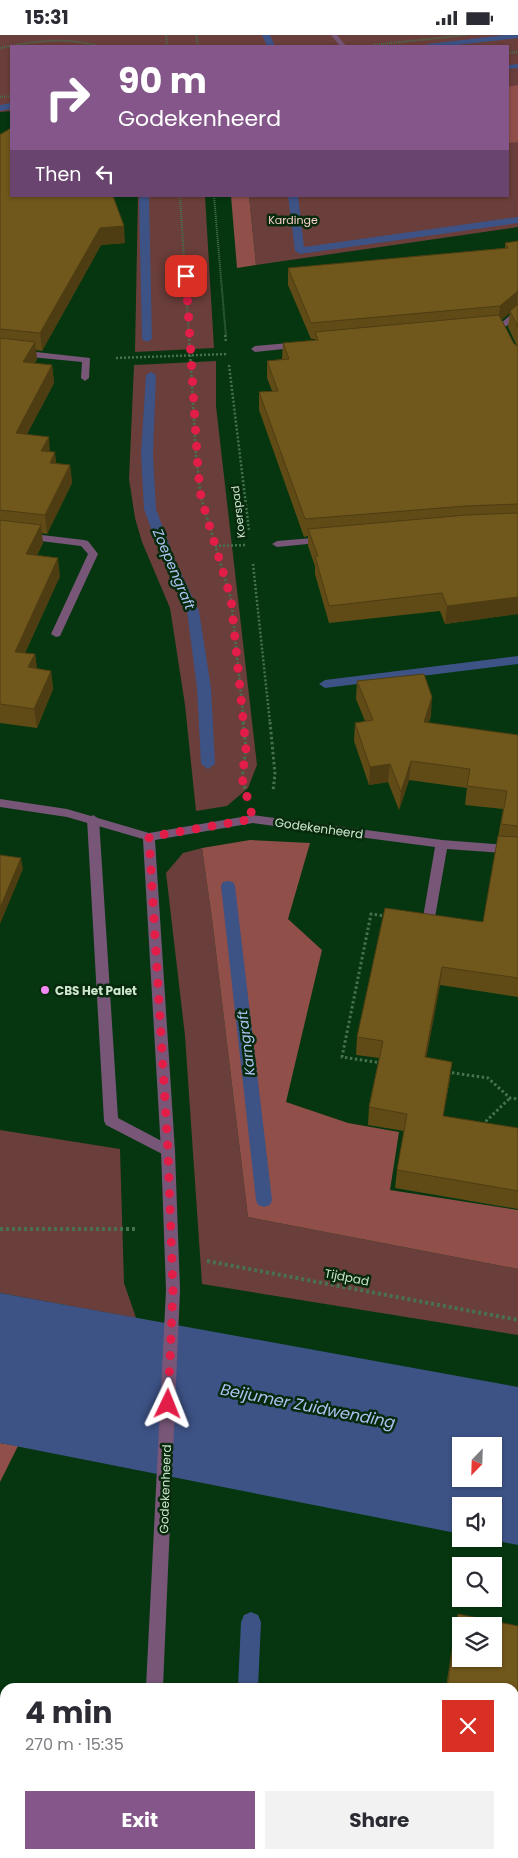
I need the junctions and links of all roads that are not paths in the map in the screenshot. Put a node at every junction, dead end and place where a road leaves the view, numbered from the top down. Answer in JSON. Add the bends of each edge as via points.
{"nodes":[{"id":1,"x":518,"y":311,"type":"edge"},
{"id":2,"x":481,"y":329,"type":"edge"},
{"id":3,"x":314,"y":344,"type":"edge"},
{"id":4,"x":255,"y":349,"type":"dead end"},
{"id":5,"x":0,"y":351,"type":"edge"},
{"id":6,"x":86,"y":378,"type":"dead end"},
{"id":7,"x":0,"y":533,"type":"edge"},
{"id":8,"x":336,"y":539,"type":"edge"},
{"id":9,"x":277,"y":544,"type":"dead end"},
{"id":10,"x":56,"y":634,"type":"dead end"},
{"id":11,"x":0,"y":803,"type":"edge"},
{"id":12,"x":93,"y":819,"type":"junction"},
{"id":13,"x":149,"y":837,"type":"junction"},
{"id":14,"x":442,"y":844,"type":"junction"},
{"id":15,"x":518,"y":850,"type":"edge"},
{"id":16,"x":428,"y":923,"type":"edge"},
{"id":17,"x":168,"y":1151,"type":"junction"},
{"id":18,"x":155,"y":1683,"type":"edge"}],
"edges":[{"from":1,"to":2,"type":"street","via":[[503,331]]},
{"from":3,"to":4,"type":"street"},
{"from":5,"to":6,"type":"street","via":[[87,359]]},
{"from":7,"to":10,"type":"street","via":[[84,543],[93,555]]},
{"from":8,"to":9,"type":"street"},
{"from":11,"to":12,"type":"street"},
{"from":12,"to":13,"type":"street"},
{"from":12,"to":17,"type":"street","via":[[111,1121]]},
{"from":13,"to":14,"type":"street","name":"Godekenheerd","via":[[253,819]]},
{"from":13,"to":17,"type":"street","name":"Godekenheerd"},
{"from":14,"to":15,"type":"street","name":"Godekenheerd"},
{"from":14,"to":16,"type":"street"},
{"from":17,"to":18,"type":"street","name":"Godekenheerd","via":[[173,1290]]}]}
